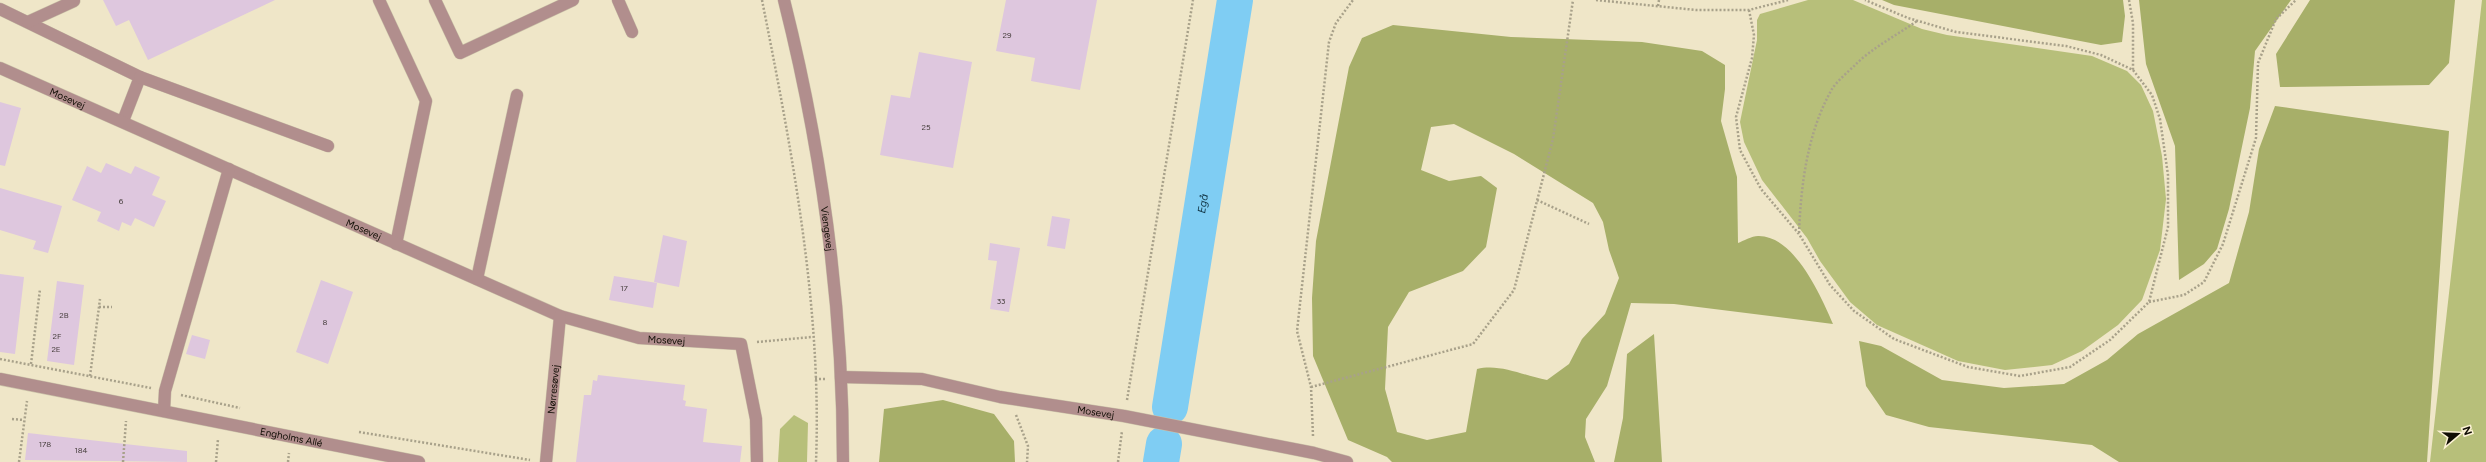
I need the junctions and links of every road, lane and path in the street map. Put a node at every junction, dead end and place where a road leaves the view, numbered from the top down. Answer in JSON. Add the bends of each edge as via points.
{"nodes":[{"id":1,"x":379,"y":0,"type":"edge"},
{"id":2,"x":435,"y":0,"type":"edge"},
{"id":3,"x":573,"y":0,"type":"edge"},
{"id":4,"x":618,"y":0,"type":"edge"},
{"id":5,"x":762,"y":0,"type":"edge"},
{"id":6,"x":784,"y":0,"type":"edge"},
{"id":7,"x":1193,"y":0,"type":"edge"},
{"id":8,"x":1353,"y":0,"type":"edge"},
{"id":9,"x":1573,"y":0,"type":"edge"},
{"id":10,"x":1596,"y":0,"type":"edge"},
{"id":11,"x":1659,"y":0,"type":"edge"},
{"id":12,"x":1788,"y":0,"type":"edge"},
{"id":13,"x":1865,"y":0,"type":"edge"},
{"id":14,"x":2130,"y":0,"type":"edge"},
{"id":15,"x":2296,"y":0,"type":"edge"},
{"id":16,"x":74,"y":1,"type":"edge"},
{"id":17,"x":1658,"y":6,"type":"junction"},
{"id":18,"x":0,"y":8,"type":"edge"},
{"id":19,"x":1749,"y":10,"type":"junction"},
{"id":20,"x":1917,"y":21,"type":"junction"},
{"id":21,"x":28,"y":22,"type":"junction"},
{"id":22,"x":632,"y":32,"type":"dead end"},
{"id":23,"x":0,"y":68,"type":"edge"},
{"id":24,"x":2133,"y":70,"type":"junction"},
{"id":25,"x":140,"y":77,"type":"junction"},
{"id":26,"x":517,"y":95,"type":"dead end"},
{"id":27,"x":123,"y":121,"type":"junction"},
{"id":28,"x":328,"y":146,"type":"dead end"},
{"id":29,"x":228,"y":169,"type":"junction"},
{"id":30,"x":1537,"y":200,"type":"junction"},
{"id":31,"x":1589,"y":224,"type":"dead end"},
{"id":32,"x":1799,"y":234,"type":"junction"},
{"id":33,"x":396,"y":244,"type":"junction"},
{"id":34,"x":476,"y":279,"type":"junction"},
{"id":35,"x":40,"y":289,"type":"dead end"},
{"id":36,"x":100,"y":298,"type":"dead end"},
{"id":37,"x":2149,"y":302,"type":"junction"},
{"id":38,"x":99,"y":307,"type":"junction"},
{"id":39,"x":112,"y":307,"type":"dead end"},
{"id":40,"x":560,"y":316,"type":"junction"},
{"id":41,"x":812,"y":337,"type":"junction"},
{"id":42,"x":741,"y":344,"type":"junction"},
{"id":43,"x":0,"y":359,"type":"edge"},
{"id":44,"x":31,"y":364,"type":"junction"},
{"id":45,"x":90,"y":376,"type":"junction"},
{"id":46,"x":842,"y":377,"type":"junction"},
{"id":47,"x":0,"y":379,"type":"edge"},
{"id":48,"x":29,"y":384,"type":"junction"},
{"id":49,"x":1311,"y":387,"type":"junction"},
{"id":50,"x":165,"y":391,"type":"junction"},
{"id":51,"x":1000,"y":397,"type":"junction"},
{"id":52,"x":127,"y":404,"type":"junction"},
{"id":53,"x":242,"y":409,"type":"dead end"},
{"id":54,"x":164,"y":411,"type":"junction"},
{"id":55,"x":1124,"y":416,"type":"junction"},
{"id":56,"x":12,"y":419,"type":"dead end"},
{"id":57,"x":24,"y":420,"type":"junction"},
{"id":58,"x":220,"y":423,"type":"junction"},
{"id":59,"x":357,"y":432,"type":"dead end"},
{"id":60,"x":1314,"y":453,"type":"junction"},
{"id":61,"x":525,"y":461,"type":"edge"},
{"id":62,"x":533,"y":461,"type":"dead end"},
{"id":63,"x":19,"y":462,"type":"edge"},
{"id":64,"x":123,"y":462,"type":"edge"},
{"id":65,"x":216,"y":462,"type":"edge"},
{"id":66,"x":419,"y":462,"type":"edge"},
{"id":67,"x":546,"y":462,"type":"edge"},
{"id":68,"x":757,"y":462,"type":"edge"},
{"id":69,"x":816,"y":462,"type":"edge"},
{"id":70,"x":843,"y":462,"type":"edge"},
{"id":71,"x":1027,"y":462,"type":"edge"},
{"id":72,"x":1118,"y":462,"type":"edge"},
{"id":73,"x":1347,"y":462,"type":"edge"}],
"edges":[{"from":1,"to":33,"type":"street","via":[[426,101]]},
{"from":2,"to":3,"type":"street","via":[[460,53]]},
{"from":4,"to":22,"type":"street"},
{"from":5,"to":41,"type":"path","via":[[800,211]]},
{"from":6,"to":46,"type":"street","name":"Viengevej","via":[[801,68],[821,178]]},
{"from":7,"to":55,"type":"path"},
{"from":8,"to":49,"type":"path","via":[[1336,23],[1330,42],[1310,209],[1297,331]]},
{"from":9,"to":30,"type":"path","via":[[1553,139]]},
{"from":10,"to":17,"type":"path"},
{"from":11,"to":17,"type":"path"},
{"from":12,"to":19,"type":"path"},
{"from":13,"to":20,"type":"path"},
{"from":14,"to":24,"type":"path","via":[[2133,23]]},
{"from":15,"to":37,"type":"path","via":[[2276,19],[2258,63],[2256,138],[2223,244],[2204,282],[2184,295]]},
{"from":16,"to":21,"type":"street"},
{"from":17,"to":19,"type":"path","via":[[1696,10]]},
{"from":18,"to":21,"type":"street"},
{"from":19,"to":32,"type":"path","via":[[1754,35],[1752,58],[1736,117],[1740,150],[1761,189]]},
{"from":20,"to":24,"type":"path","via":[[1956,32],[2066,46],[2101,55]]},
{"from":20,"to":32,"type":"path","via":[[1856,63],[1833,88],[1820,115],[1808,155],[1801,192]]},
{"from":21,"to":25,"type":"street"},
{"from":23,"to":27,"type":"street","name":"Mosevej"},
{"from":24,"to":37,"type":"path","via":[[2152,95],[2160,119],[2168,175],[2168,227]]},
{"from":25,"to":27,"type":"street"},
{"from":25,"to":28,"type":"street"},
{"from":26,"to":34,"type":"street"},
{"from":27,"to":29,"type":"street","name":"Mosevej"},
{"from":29,"to":33,"type":"street","name":"Mosevej"},
{"from":29,"to":50,"type":"street"},
{"from":30,"to":31,"type":"path"},
{"from":30,"to":49,"type":"path","via":[[1514,290],[1473,344]]},
{"from":32,"to":37,"type":"path","via":[[1830,285],[1854,310],[1894,339],[1968,367],[2020,376],[2070,367],[2110,340]]},
{"from":33,"to":34,"type":"street","name":"Mosevej"},
{"from":34,"to":40,"type":"street","name":"Mosevej"},
{"from":35,"to":44,"type":"path"},
{"from":36,"to":38,"type":"path"},
{"from":38,"to":39,"type":"path"},
{"from":38,"to":45,"type":"path"},
{"from":40,"to":42,"type":"street","name":"Mosevej","via":[[639,338]]},
{"from":40,"to":67,"type":"street","name":"Nørresøvej"},
{"from":41,"to":42,"type":"path"},
{"from":41,"to":69,"type":"path"},
{"from":42,"to":68,"type":"street","via":[[756,420]]},
{"from":43,"to":44,"type":"path"},
{"from":44,"to":45,"type":"path"},
{"from":45,"to":50,"type":"path"},
{"from":46,"to":51,"type":"street","name":"Mosevej","via":[[922,379]]},
{"from":46,"to":70,"type":"street","name":"Viengevej"},
{"from":47,"to":48,"type":"street","name":"Engholms Allé"},
{"from":48,"to":52,"type":"street","name":"Engholms Allé"},
{"from":48,"to":57,"type":"path"},
{"from":49,"to":60,"type":"path"},
{"from":50,"to":53,"type":"path"},
{"from":50,"to":54,"type":"street"},
{"from":51,"to":55,"type":"street","name":"Mosevej"},
{"from":51,"to":71,"type":"path","via":[[1017,417],[1028,446]]},
{"from":52,"to":54,"type":"street","name":"Engholms Allé"},
{"from":52,"to":64,"type":"path"},
{"from":54,"to":58,"type":"street","name":"Engholms Allé"},
{"from":55,"to":60,"type":"street","name":"Mosevej"},
{"from":55,"to":72,"type":"path"},
{"from":56,"to":57,"type":"path"},
{"from":57,"to":63,"type":"path"},
{"from":58,"to":65,"type":"path"},
{"from":58,"to":66,"type":"street","name":"Engholms Allé"},
{"from":59,"to":61,"type":"path"},
{"from":60,"to":73,"type":"street","name":"Mosevej"},
{"from":61,"to":62,"type":"path"}]}
